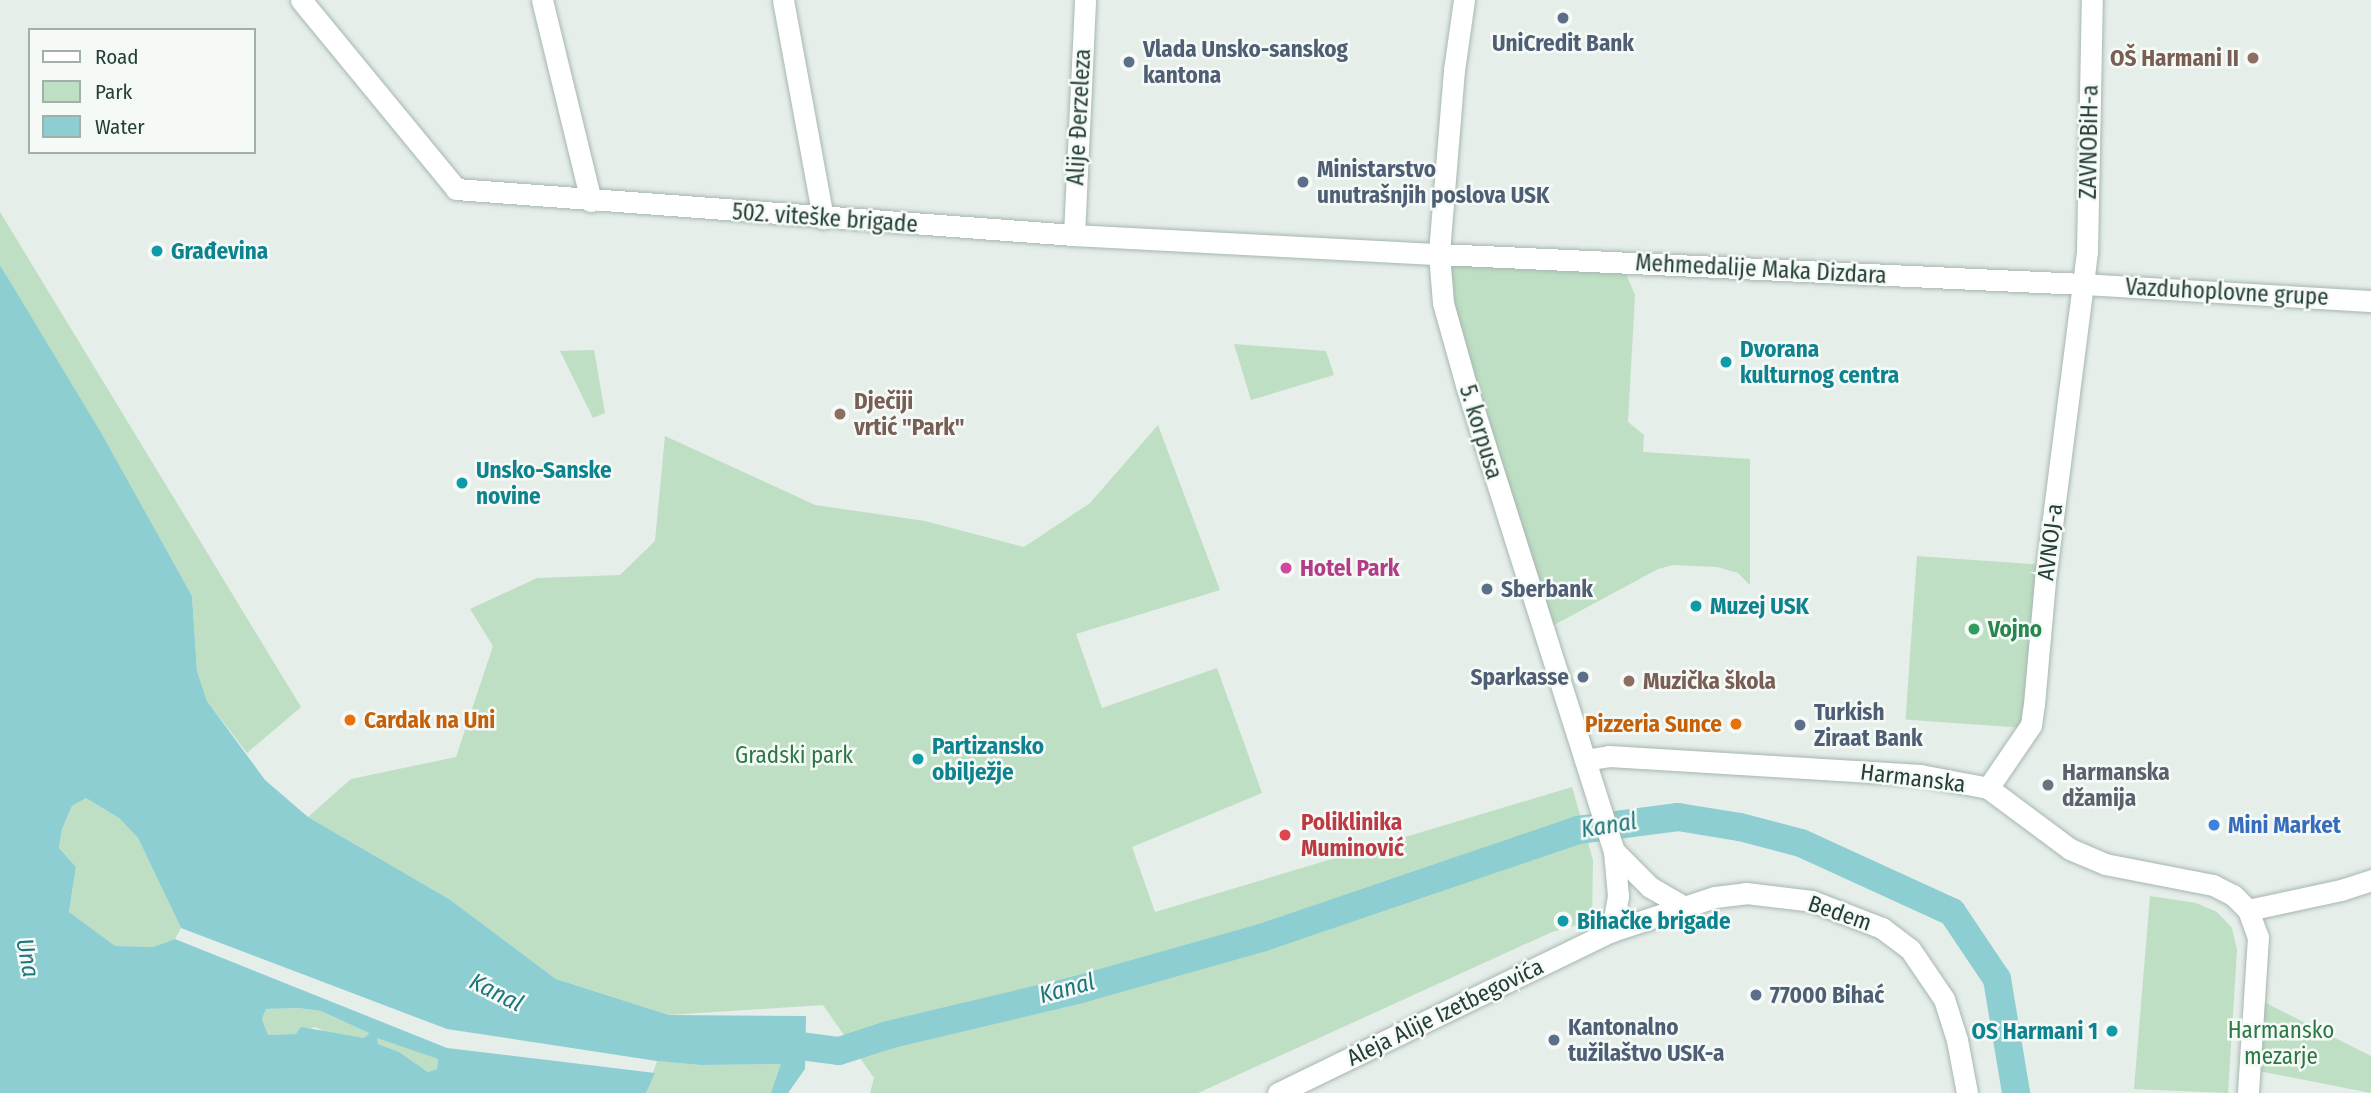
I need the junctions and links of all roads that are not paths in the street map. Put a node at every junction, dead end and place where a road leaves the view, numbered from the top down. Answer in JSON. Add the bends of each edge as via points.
{"nodes":[{"id":1,"x":300,"y":0,"type":"edge"},
{"id":2,"x":542,"y":0,"type":"edge"},
{"id":3,"x":783,"y":0,"type":"edge"},
{"id":4,"x":1084,"y":0,"type":"edge"},
{"id":5,"x":1464,"y":0,"type":"edge"},
{"id":6,"x":2092,"y":0,"type":"edge"},
{"id":7,"x":591,"y":201,"type":"junction"},
{"id":8,"x":822,"y":218,"type":"junction"},
{"id":9,"x":1073,"y":235,"type":"junction"},
{"id":10,"x":1438,"y":254,"type":"junction"},
{"id":11,"x":2083,"y":284,"type":"junction"},
{"id":12,"x":2371,"y":301,"type":"edge"},
{"id":13,"x":1585,"y":760,"type":"junction"},
{"id":14,"x":1987,"y":788,"type":"junction"},
{"id":15,"x":1614,"y":851,"type":"junction"},
{"id":16,"x":2371,"y":880,"type":"edge"},
{"id":17,"x":1683,"y":906,"type":"junction"},
{"id":18,"x":2248,"y":910,"type":"junction"},
{"id":19,"x":1612,"y":931,"type":"junction"},
{"id":20,"x":1278,"y":1093,"type":"edge"},
{"id":21,"x":1966,"y":1093,"type":"edge"},
{"id":22,"x":2248,"y":1093,"type":"edge"}],
"edges":[{"from":1,"to":7,"type":"street","name":"502. viteške brigade","via":[[456,189]]},
{"from":2,"to":7,"type":"street"},
{"from":3,"to":8,"type":"street"},
{"from":4,"to":9,"type":"street","name":"Alije Đerzeleza"},
{"from":5,"to":10,"type":"street","name":"5. korpusa"},
{"from":6,"to":11,"type":"street","name":"ZAVNOBiH-a"},
{"from":7,"to":8,"type":"street","name":"502. viteške brigade"},
{"from":8,"to":9,"type":"street","name":"502. viteške brigade"},
{"from":9,"to":10,"type":"street","name":"502. viteške brigade"},
{"from":10,"to":11,"type":"street","name":"Mehmedalije Maka Dizdara"},
{"from":10,"to":13,"type":"street","name":"5. korpusa","via":[[1443,303],[1466,385]]},
{"from":11,"to":12,"type":"street","name":"Vazduhoplovne grupe"},
{"from":11,"to":14,"type":"street","name":"AVNOJ-a","via":[[2031,725]]},
{"from":13,"to":14,"type":"street","name":"Harmanska","via":[[1609,756],[1906,774]]},
{"from":13,"to":15,"type":"street","name":"5. korpusa"},
{"from":14,"to":18,"type":"street","name":"Harmanska","via":[[2070,849],[2105,864],[2213,885]]},
{"from":15,"to":17,"type":"street","name":"5. korpusa","via":[[1650,887]]},
{"from":15,"to":19,"type":"street","name":"5. korpusa","via":[[1618,896]]},
{"from":16,"to":18,"type":"street"},
{"from":17,"to":19,"type":"street","name":"Bedem"},
{"from":17,"to":21,"type":"street","name":"Bedem","via":[[1746,893],[1780,895],[1811,901],[1882,928],[1910,949],[1944,999]]},
{"from":18,"to":22,"type":"street","via":[[2258,937]]},
{"from":19,"to":20,"type":"street","name":"Aleja Alije Izetbegovića"}]}
